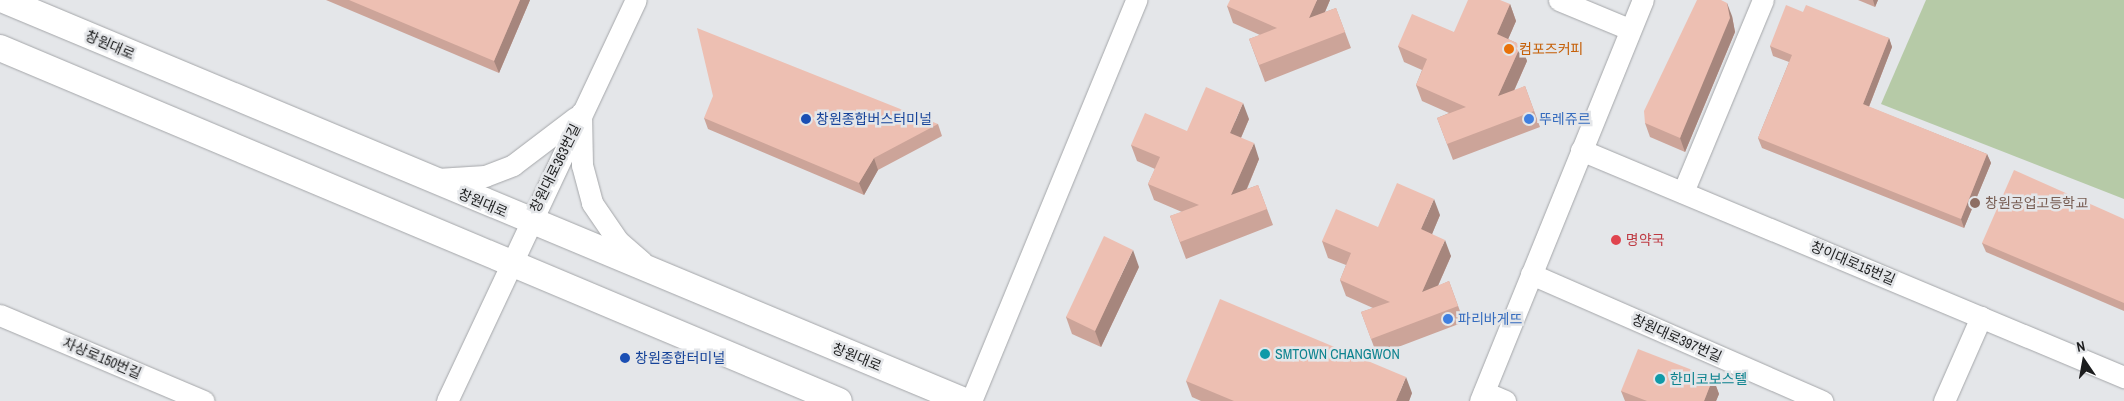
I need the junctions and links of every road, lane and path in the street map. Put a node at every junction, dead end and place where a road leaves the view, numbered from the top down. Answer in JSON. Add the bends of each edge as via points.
{"nodes":[{"id":1,"x":4,"y":0,"type":"edge"},
{"id":2,"x":636,"y":0,"type":"edge"},
{"id":3,"x":1136,"y":0,"type":"edge"},
{"id":4,"x":1559,"y":0,"type":"edge"},
{"id":5,"x":1643,"y":0,"type":"edge"},
{"id":6,"x":1763,"y":0,"type":"edge"},
{"id":7,"x":1629,"y":29,"type":"junction"},
{"id":8,"x":0,"y":48,"type":"edge"},
{"id":9,"x":581,"y":113,"type":"junction"},
{"id":10,"x":1581,"y":150,"type":"junction"},
{"id":11,"x":424,"y":179,"type":"junction"},
{"id":12,"x":1683,"y":192,"type":"junction"},
{"id":13,"x":528,"y":223,"type":"junction"},
{"id":14,"x":511,"y":263,"type":"junction"},
{"id":15,"x":1531,"y":274,"type":"junction"},
{"id":16,"x":656,"y":275,"type":"junction"},
{"id":17,"x":0,"y":315,"type":"edge"},
{"id":18,"x":1981,"y":317,"type":"junction"},
{"id":19,"x":2124,"y":377,"type":"edge"},
{"id":20,"x":1482,"y":397,"type":"edge"},
{"id":21,"x":204,"y":401,"type":"edge"},
{"id":22,"x":447,"y":401,"type":"edge"},
{"id":23,"x":840,"y":401,"type":"edge"},
{"id":24,"x":964,"y":401,"type":"edge"},
{"id":25,"x":971,"y":401,"type":"edge"},
{"id":26,"x":1505,"y":401,"type":"edge"},
{"id":27,"x":1822,"y":401,"type":"edge"},
{"id":28,"x":1944,"y":401,"type":"edge"}],
"edges":[{"from":1,"to":11,"type":"main road","name":"창원대로"},
{"from":2,"to":9,"type":"street","name":"창원대로363번길"},
{"from":3,"to":25,"type":"street"},
{"from":4,"to":7,"type":"street"},
{"from":5,"to":7,"type":"street"},
{"from":6,"to":12,"type":"street"},
{"from":7,"to":10,"type":"street"},
{"from":8,"to":14,"type":"main road"},
{"from":9,"to":11,"type":"street","name":"창원대로363번길","via":[[513,165],[485,176]]},
{"from":9,"to":13,"type":"street","name":"창원대로363번길"},
{"from":9,"to":16,"type":"street","name":"창원대로363번길","via":[[582,165],[592,203],[618,241]]},
{"from":10,"to":12,"type":"street","name":"창이대로15번길"},
{"from":10,"to":15,"type":"street"},
{"from":11,"to":13,"type":"main road","name":"창원대로"},
{"from":12,"to":18,"type":"street","name":"창이대로15번길"},
{"from":13,"to":14,"type":"street","name":"창원대로363번길"},
{"from":13,"to":16,"type":"main road","name":"창원대로"},
{"from":14,"to":22,"type":"street","name":"창원대로363번길"},
{"from":14,"to":23,"type":"main road"},
{"from":15,"to":20,"type":"street"},
{"from":15,"to":27,"type":"street","name":"창원대로397번길"},
{"from":16,"to":24,"type":"main road","name":"창원대로"},
{"from":17,"to":21,"type":"street","name":"차상로150번길"},
{"from":18,"to":19,"type":"street","name":"창이대로15번길"},
{"from":18,"to":28,"type":"street"},
{"from":20,"to":26,"type":"street"}]}
